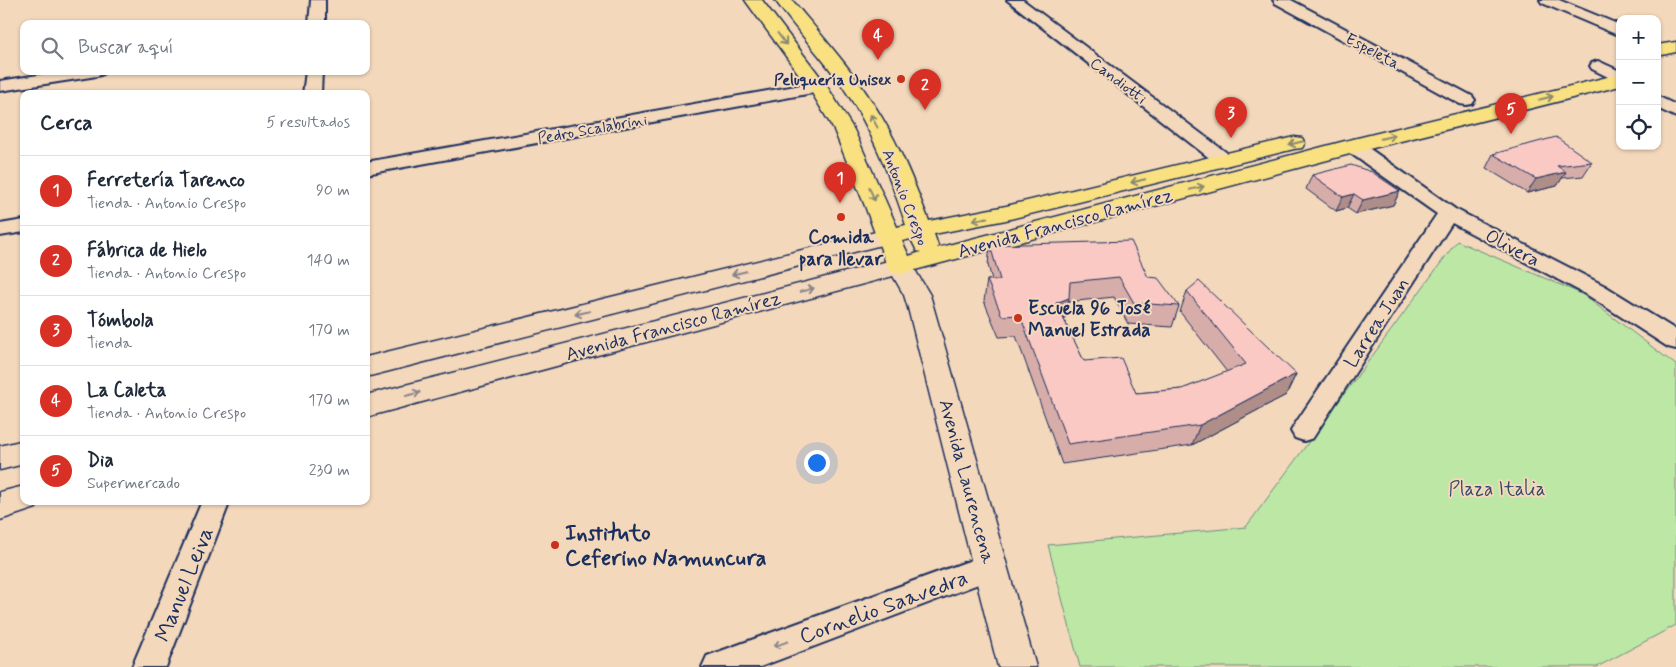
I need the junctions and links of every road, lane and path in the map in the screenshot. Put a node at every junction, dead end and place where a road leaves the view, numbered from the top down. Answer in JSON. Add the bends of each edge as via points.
{"nodes":[{"id":1,"x":318,"y":0,"type":"edge"},
{"id":2,"x":753,"y":0,"type":"edge"},
{"id":3,"x":783,"y":0,"type":"edge"},
{"id":4,"x":1014,"y":0,"type":"edge"},
{"id":5,"x":1280,"y":0,"type":"edge"},
{"id":6,"x":1547,"y":0,"type":"edge"},
{"id":7,"x":317,"y":20,"type":"edge"},
{"id":8,"x":1616,"y":29,"type":"edge"},
{"id":9,"x":1616,"y":62,"type":"edge"},
{"id":10,"x":1598,"y":66,"type":"junction"},
{"id":11,"x":71,"y":75,"type":"edge"},
{"id":12,"x":314,"y":75,"type":"edge"},
{"id":13,"x":1616,"y":77,"type":"edge"},
{"id":14,"x":1616,"y":80,"type":"edge"},
{"id":15,"x":0,"y":86,"type":"edge"},
{"id":16,"x":818,"y":87,"type":"junction"},
{"id":17,"x":312,"y":90,"type":"edge"},
{"id":18,"x":1466,"y":100,"type":"junction"},
{"id":19,"x":1661,"y":103,"type":"edge"},
{"id":20,"x":1676,"y":112,"type":"edge"},
{"id":21,"x":1353,"y":146,"type":"junction"},
{"id":22,"x":1224,"y":160,"type":"junction"},
{"id":23,"x":370,"y":167,"type":"edge"},
{"id":24,"x":1448,"y":213,"type":"junction"},
{"id":25,"x":20,"y":227,"type":"edge"},
{"id":26,"x":0,"y":230,"type":"edge"},
{"id":27,"x":920,"y":230,"type":"junction"},
{"id":28,"x":888,"y":236,"type":"junction"},
{"id":29,"x":930,"y":257,"type":"junction"},
{"id":30,"x":900,"y":266,"type":"junction"},
{"id":31,"x":917,"y":295,"type":"junction"},
{"id":32,"x":1676,"y":341,"type":"edge"},
{"id":33,"x":370,"y":366,"type":"edge"},
{"id":34,"x":370,"y":405,"type":"edge"},
{"id":35,"x":1304,"y":431,"type":"dead end"},
{"id":36,"x":20,"y":453,"type":"edge"},
{"id":37,"x":0,"y":458,"type":"edge"},
{"id":38,"x":20,"y":500,"type":"edge"},
{"id":39,"x":214,"y":505,"type":"edge"},
{"id":40,"x":0,"y":506,"type":"edge"},
{"id":41,"x":991,"y":566,"type":"junction"},
{"id":42,"x":149,"y":667,"type":"edge"},
{"id":43,"x":719,"y":667,"type":"edge"},
{"id":44,"x":1017,"y":667,"type":"edge"}],
"edges":[{"from":1,"to":7,"type":"street"},
{"from":2,"to":16,"type":"main road","name":"Antonio Crespo","one_way":true},
{"from":27,"to":3,"type":"main road","name":"Antonio Crespo","one_way":true,"via":[[907,191],[870,114]]},
{"from":4,"to":22,"type":"street","name":"Candiotti"},
{"from":5,"to":18,"type":"street","name":"Espeleta"},
{"from":6,"to":8,"type":"street"},
{"from":9,"to":10,"type":"main road","name":"Avenida Francisco Ramírez"},
{"from":10,"to":13,"type":"street"},
{"from":10,"to":18,"type":"main road","name":"Avenida Francisco Ramírez"},
{"from":11,"to":15,"type":"street"},
{"from":12,"to":17,"type":"street"},
{"from":21,"to":14,"type":"main road","name":"Avenida Francisco Ramírez","one_way":true},
{"from":16,"to":23,"type":"street","name":"Pedro Scalabrini"},
{"from":16,"to":28,"type":"main road","name":"Antonio Crespo","one_way":true,"via":[[844,130]]},
{"from":18,"to":22,"type":"main road","name":"Avenida Francisco Ramírez","one_way":true},
{"from":19,"to":20,"type":"street"},
{"from":21,"to":24,"type":"street","name":"Olivera"},
{"from":29,"to":21,"type":"main road","name":"Avenida Francisco Ramírez","one_way":true},
{"from":22,"to":27,"type":"main road","name":"Avenida Francisco Ramírez","one_way":true,"via":[[1006,213]]},
{"from":24,"to":32,"type":"street","name":"Olivera","via":[[1596,291]]},
{"from":24,"to":35,"type":"street","name":"Larrea Juan"},
{"from":25,"to":26,"type":"street"},
{"from":27,"to":28,"type":"main road","name":"Avenida Francisco Ramírez"},
{"from":27,"to":29,"type":"main road","name":"Antonio Crespo"},
{"from":28,"to":30,"type":"main road","name":"Antonio Crespo"},
{"from":28,"to":33,"type":"street","name":"Avenida Francisco Ramírez","one_way":true},
{"from":29,"to":30,"type":"main road","name":"Avenida Francisco Ramírez"},
{"from":29,"to":31,"type":"street","name":"Antonio Crespo"},
{"from":30,"to":31,"type":"street","name":"Antonio Crespo"},
{"from":34,"to":30,"type":"street","name":"Avenida Francisco Ramírez","one_way":true},
{"from":31,"to":41,"type":"street","name":"Avenida Laurencena"},
{"from":36,"to":37,"type":"street"},
{"from":38,"to":40,"type":"street"},
{"from":39,"to":42,"type":"street","name":"Manuel Leiva"},
{"from":41,"to":43,"type":"street","name":"Cornelio Saavedra","one_way":true},
{"from":41,"to":44,"type":"street","name":"Avenida Laurencena"}]}
